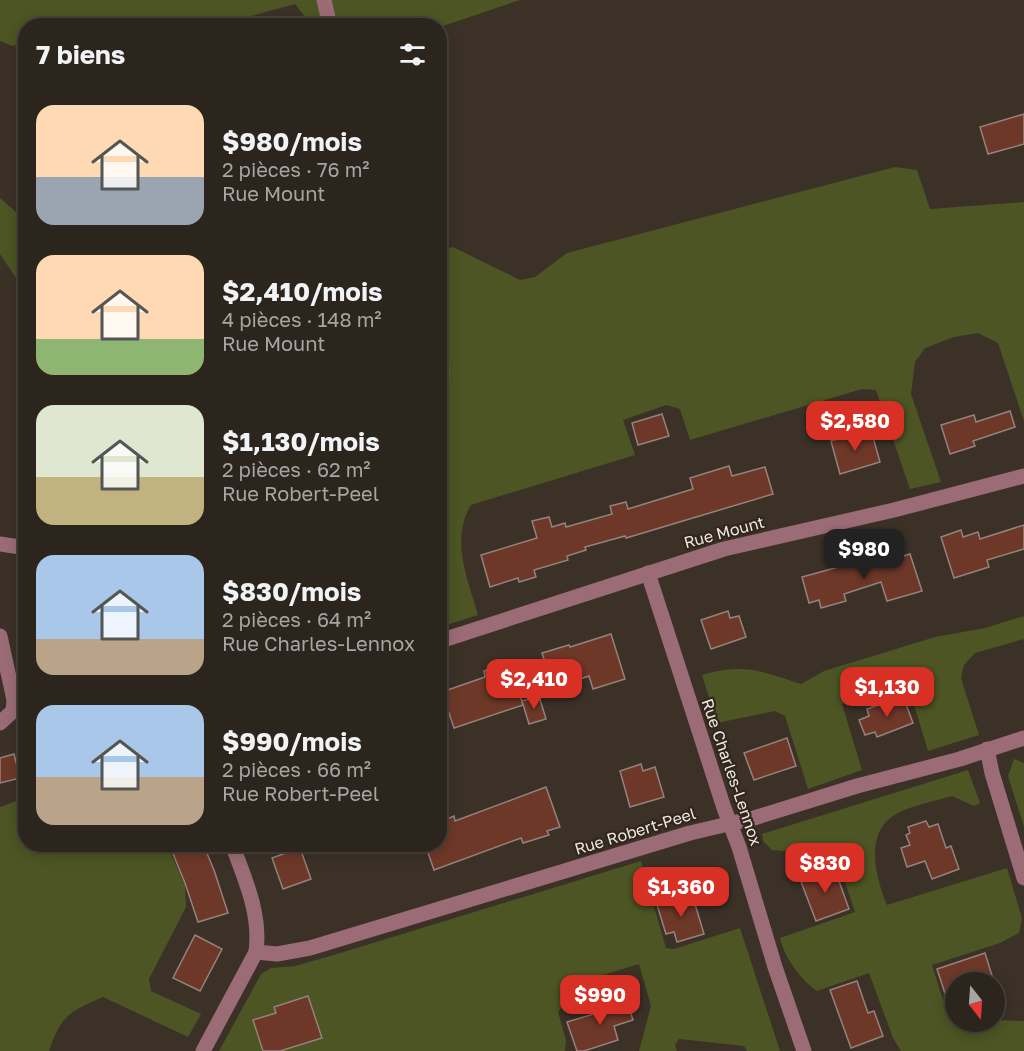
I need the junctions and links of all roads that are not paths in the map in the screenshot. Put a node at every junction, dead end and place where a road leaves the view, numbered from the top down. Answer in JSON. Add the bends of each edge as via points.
{"nodes":[{"id":1,"x":324,"y":0,"type":"edge"},
{"id":2,"x":328,"y":18,"type":"edge"},
{"id":3,"x":1024,"y":476,"type":"edge"},
{"id":4,"x":0,"y":544,"type":"edge"},
{"id":5,"x":18,"y":547,"type":"edge"},
{"id":6,"x":648,"y":573,"type":"junction"},
{"id":7,"x":0,"y":636,"type":"edge"},
{"id":8,"x":447,"y":639,"type":"edge"},
{"id":9,"x":0,"y":723,"type":"edge"},
{"id":10,"x":1024,"y":738,"type":"edge"},
{"id":11,"x":987,"y":749,"type":"junction"},
{"id":12,"x":730,"y":824,"type":"junction"},
{"id":13,"x":235,"y":852,"type":"edge"},
{"id":14,"x":1024,"y":878,"type":"edge"},
{"id":15,"x":256,"y":952,"type":"junction"},
{"id":16,"x":203,"y":1051,"type":"edge"},
{"id":17,"x":804,"y":1051,"type":"edge"}],
"edges":[{"from":1,"to":2,"type":"street"},
{"from":3,"to":6,"type":"street","name":"Rue Mount","via":[[724,549]]},
{"from":4,"to":5,"type":"street"},
{"from":6,"to":8,"type":"street","name":"Rue Mount"},
{"from":6,"to":12,"type":"street","name":"Rue Charles-Lennox"},
{"from":7,"to":9,"type":"street","via":[[14,700],[13,711]]},
{"from":10,"to":11,"type":"street","name":"Rue Robert-Peel"},
{"from":11,"to":12,"type":"street","name":"Rue Robert-Peel"},
{"from":11,"to":14,"type":"street"},
{"from":12,"to":15,"type":"street","name":"Rue Robert-Peel","via":[[310,948],[277,954]]},
{"from":12,"to":17,"type":"street","name":"Rue Charles-Lennox"},
{"from":13,"to":15,"type":"street","via":[[256,916]]},
{"from":15,"to":16,"type":"street"}]}
